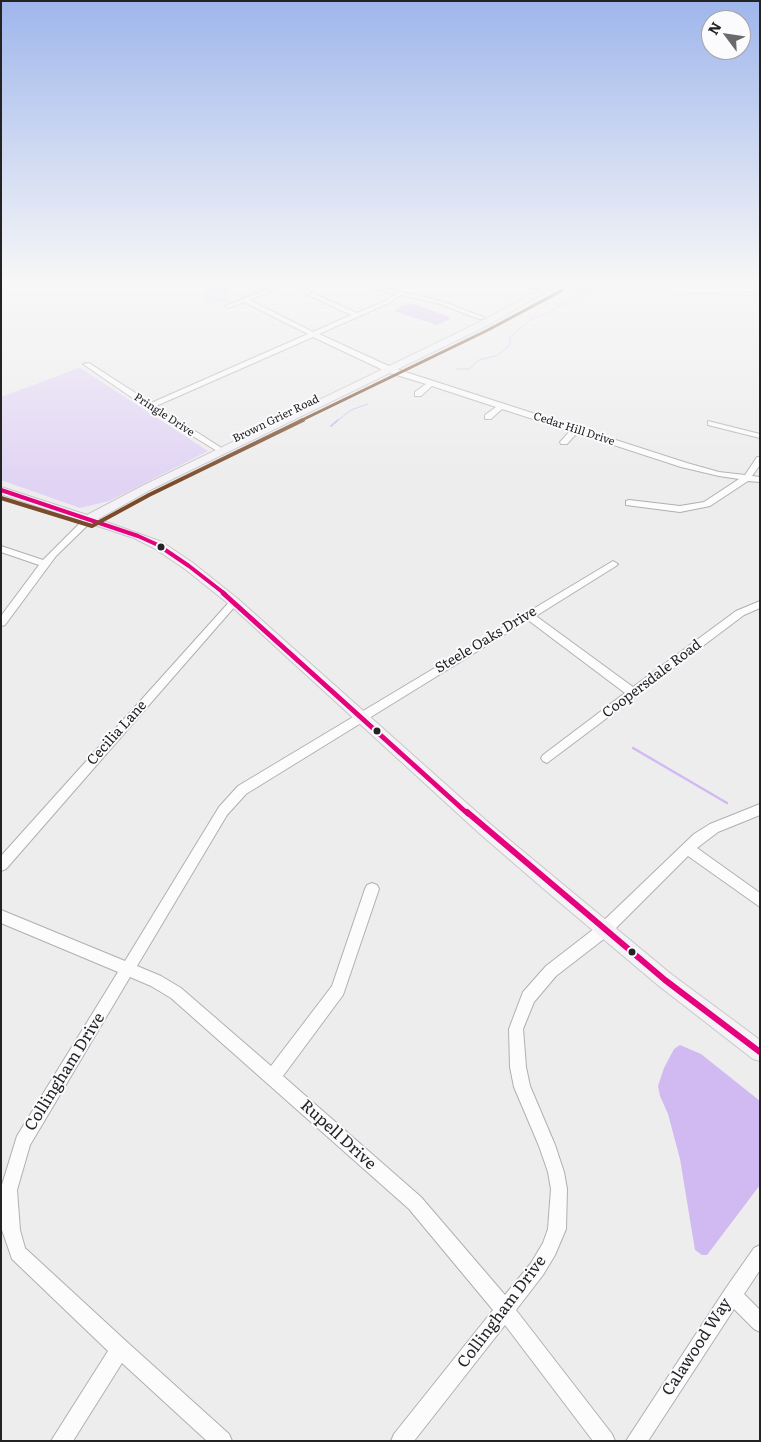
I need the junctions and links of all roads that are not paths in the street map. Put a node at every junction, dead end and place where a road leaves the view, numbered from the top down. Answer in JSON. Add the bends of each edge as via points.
{"nodes":[{"id":1,"x":273,"y":351,"type":"edge"},
{"id":2,"x":350,"y":351,"type":"edge"},
{"id":3,"x":418,"y":351,"type":"edge"},
{"id":4,"x":427,"y":351,"type":"edge"},
{"id":5,"x":87,"y":364,"type":"dead end"},
{"id":6,"x":386,"y":368,"type":"junction"},
{"id":7,"x":431,"y":383,"type":"junction"},
{"id":8,"x":418,"y":394,"type":"dead end"},
{"id":9,"x":150,"y":406,"type":"junction"},
{"id":10,"x":501,"y":406,"type":"junction"},
{"id":11,"x":488,"y":417,"type":"dead end"},
{"id":12,"x":711,"y":423,"type":"dead end"},
{"id":13,"x":575,"y":430,"type":"junction"},
{"id":14,"x":760,"y":436,"type":"edge"},
{"id":15,"x":564,"y":442,"type":"dead end"},
{"id":16,"x":217,"y":449,"type":"junction"},
{"id":17,"x":760,"y":459,"type":"edge"},
{"id":18,"x":747,"y":478,"type":"junction"},
{"id":19,"x":760,"y":480,"type":"edge"},
{"id":20,"x":146,"y":488,"type":"junction"},
{"id":21,"x":1,"y":490,"type":"edge"},
{"id":22,"x":629,"y":503,"type":"dead end"},
{"id":23,"x":89,"y":519,"type":"junction"},
{"id":24,"x":1,"y":549,"type":"edge"},
{"id":25,"x":45,"y":564,"type":"junction"},
{"id":26,"x":613,"y":564,"type":"dead end"},
{"id":27,"x":234,"y":602,"type":"junction"},
{"id":28,"x":760,"y":604,"type":"edge"},
{"id":29,"x":528,"y":615,"type":"junction"},
{"id":30,"x":1,"y":623,"type":"edge"},
{"id":31,"x":633,"y":693,"type":"junction"},
{"id":32,"x":360,"y":716,"type":"junction"},
{"id":33,"x":547,"y":758,"type":"dead end"},
{"id":34,"x":760,"y":808,"type":"edge"},
{"id":35,"x":687,"y":848,"type":"junction"},
{"id":36,"x":1,"y":864,"type":"edge"},
{"id":37,"x":372,"y":889,"type":"dead end"},
{"id":38,"x":760,"y":901,"type":"edge"},
{"id":39,"x":1,"y":916,"type":"edge"},
{"id":40,"x":604,"y":930,"type":"junction"},
{"id":41,"x":129,"y":969,"type":"junction"},
{"id":42,"x":760,"y":1052,"type":"edge"},
{"id":43,"x":272,"y":1076,"type":"junction"},
{"id":44,"x":760,"y":1254,"type":"edge"},
{"id":45,"x":732,"y":1294,"type":"junction"},
{"id":46,"x":505,"y":1310,"type":"junction"},
{"id":47,"x":760,"y":1323,"type":"edge"},
{"id":48,"x":120,"y":1349,"type":"junction"},
{"id":49,"x":61,"y":1441,"type":"edge"},
{"id":50,"x":222,"y":1441,"type":"edge"},
{"id":51,"x":401,"y":1441,"type":"edge"},
{"id":52,"x":605,"y":1441,"type":"edge"},
{"id":53,"x":636,"y":1441,"type":"edge"}],
"edges":[{"from":1,"to":9,"type":"street"},
{"from":2,"to":6,"type":"street","name":"Cedar Hill Drive"},
{"from":3,"to":6,"type":"main road","name":"Brown Grier Road"},
{"from":4,"to":6,"type":"main road","name":"Brown Grier Road"},
{"from":5,"to":9,"type":"street","name":"Pringle Drive"},
{"from":6,"to":7,"type":"street","name":"Cedar Hill Drive"},
{"from":6,"to":16,"type":"main road","name":"Brown Grier Road"},
{"from":6,"to":20,"type":"main road","name":"Brown Grier Road"},
{"from":7,"to":8,"type":"street"},
{"from":7,"to":10,"type":"street","name":"Cedar Hill Drive"},
{"from":9,"to":16,"type":"street","name":"Pringle Drive"},
{"from":10,"to":11,"type":"street"},
{"from":10,"to":13,"type":"street","name":"Cedar Hill Drive"},
{"from":12,"to":14,"type":"street"},
{"from":13,"to":15,"type":"street"},
{"from":13,"to":18,"type":"street","name":"Cedar Hill Drive","via":[[697,469]]},
{"from":16,"to":20,"type":"main road","name":"Brown Grier Road"},
{"from":17,"to":18,"type":"street"},
{"from":18,"to":19,"type":"street","name":"Cedar Hill Drive"},
{"from":18,"to":22,"type":"street","via":[[699,506],[670,508]]},
{"from":20,"to":23,"type":"main road","name":"Brown Grier Road"},
{"from":21,"to":23,"type":"main road"},
{"from":23,"to":25,"type":"street","name":"Brown Grier Road"},
{"from":23,"to":27,"type":"main road","via":[[158,545]]},
{"from":24,"to":25,"type":"street"},
{"from":25,"to":30,"type":"street","name":"Brown Grier Road"},
{"from":26,"to":29,"type":"street","name":"Steele Oaks Drive"},
{"from":27,"to":32,"type":"main road"},
{"from":27,"to":36,"type":"street","name":"Cecilia Lane"},
{"from":28,"to":31,"type":"street","name":"Coopersdale Road","via":[[740,613]]},
{"from":29,"to":31,"type":"street"},
{"from":29,"to":32,"type":"street","name":"Steele Oaks Drive"},
{"from":31,"to":33,"type":"street","name":"Coopersdale Road"},
{"from":32,"to":40,"type":"main road"},
{"from":32,"to":41,"type":"street","name":"Collingham Drive","via":[[242,790],[223,811]]},
{"from":34,"to":35,"type":"street","name":"Collingham Drive","via":[[714,828]]},
{"from":35,"to":38,"type":"street"},
{"from":35,"to":40,"type":"street","name":"Collingham Drive"},
{"from":37,"to":43,"type":"street","via":[[338,990]]},
{"from":39,"to":41,"type":"street","name":"Rupell Drive"},
{"from":40,"to":42,"type":"main road"},
{"from":40,"to":46,"type":"street","name":"Collingham Drive","via":[[538,983],[528,997],[516,1029],[522,1087],[556,1172],[559,1208],[549,1248]]},
{"from":41,"to":43,"type":"street","name":"Rupell Drive","via":[[176,993]]},
{"from":41,"to":48,"type":"street","name":"Collingham Drive","via":[[23,1142],[9,1190],[11,1230],[18,1253]]},
{"from":43,"to":46,"type":"street","name":"Rupell Drive","via":[[415,1203]]},
{"from":44,"to":45,"type":"street","name":"Calawood Way"},
{"from":45,"to":47,"type":"street"},
{"from":45,"to":53,"type":"street","name":"Calawood Way"},
{"from":46,"to":51,"type":"street","name":"Collingham Drive"},
{"from":46,"to":52,"type":"street","name":"Rupell Drive"},
{"from":48,"to":49,"type":"street"},
{"from":48,"to":50,"type":"street","name":"Collingham Drive"}]}
